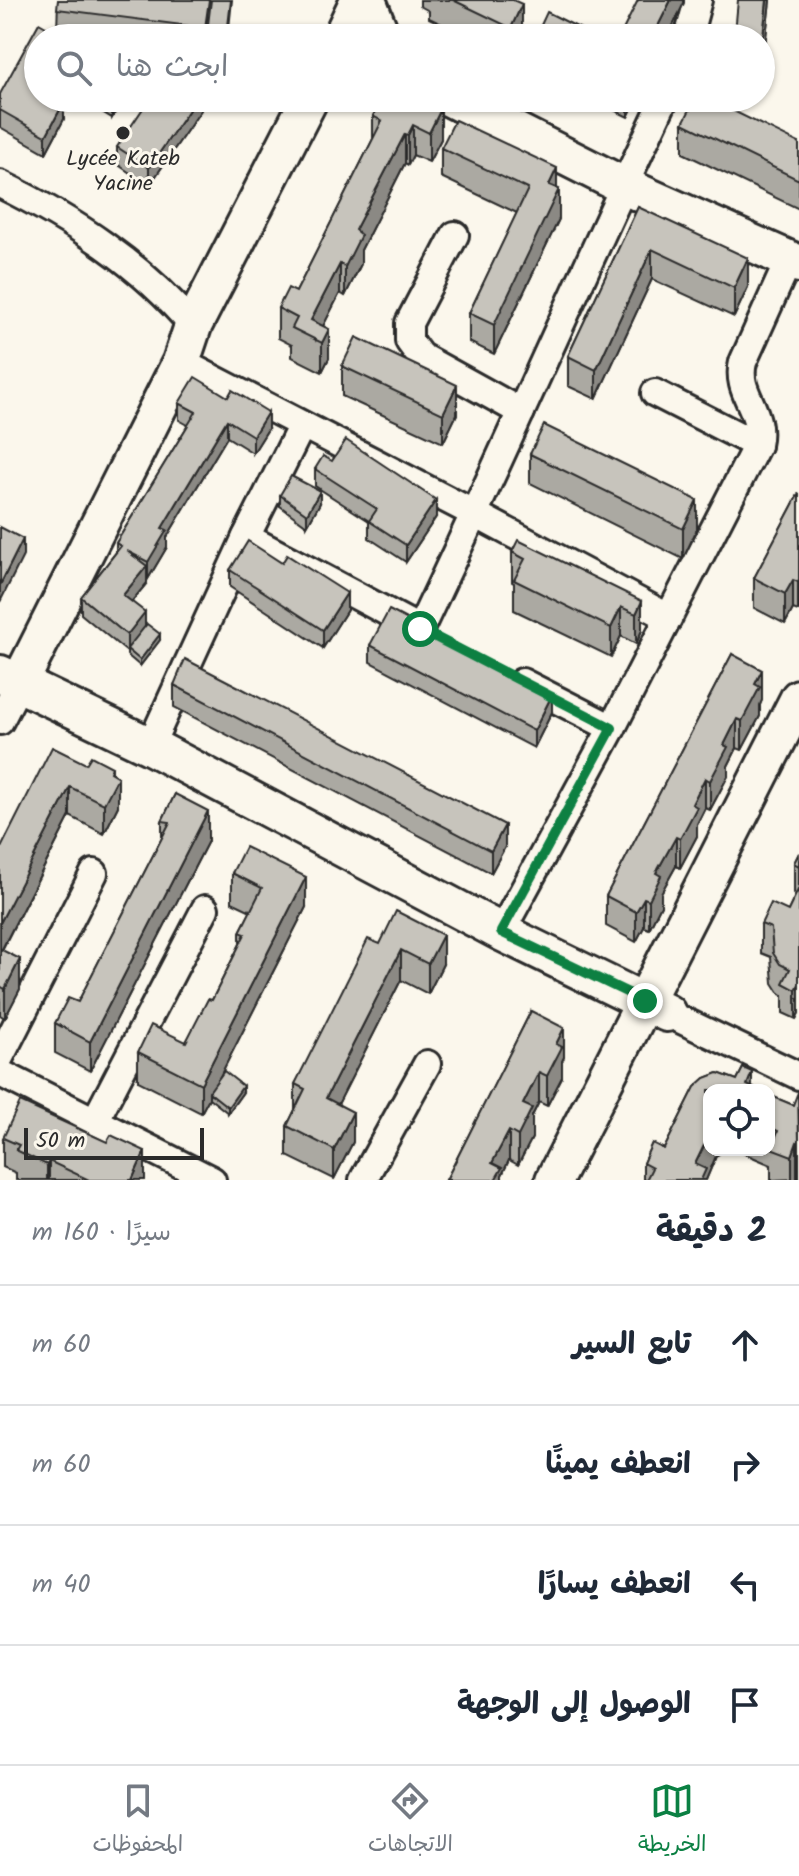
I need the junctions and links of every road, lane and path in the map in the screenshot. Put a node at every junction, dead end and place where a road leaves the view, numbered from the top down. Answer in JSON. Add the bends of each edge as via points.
{"nodes":[{"id":1,"x":359,"y":0,"type":"edge"},
{"id":2,"x":367,"y":0,"type":"edge"},
{"id":3,"x":698,"y":0,"type":"edge"},
{"id":4,"x":348,"y":24,"type":"edge"},
{"id":5,"x":376,"y":24,"type":"edge"},
{"id":6,"x":692,"y":24,"type":"edge"},
{"id":7,"x":307,"y":112,"type":"edge"},
{"id":8,"x":478,"y":112,"type":"edge"},
{"id":9,"x":658,"y":112,"type":"edge"},
{"id":10,"x":0,"y":184,"type":"edge"},
{"id":11,"x":622,"y":185,"type":"junction"},
{"id":12,"x":455,"y":235,"type":"dead end"},
{"id":13,"x":794,"y":262,"type":"edge"},
{"id":14,"x":193,"y":326,"type":"junction"},
{"id":15,"x":181,"y":362,"type":"junction"},
{"id":16,"x":655,"y":393,"type":"dead end"},
{"id":17,"x":521,"y":412,"type":"junction"},
{"id":18,"x":302,"y":425,"type":"junction"},
{"id":19,"x":757,"y":445,"type":"junction"},
{"id":20,"x":475,"y":514,"type":"junction"},
{"id":21,"x":246,"y":537,"type":"junction"},
{"id":22,"x":668,"y":617,"type":"junction"},
{"id":23,"x":420,"y":629,"type":"junction"},
{"id":24,"x":447,"y":643,"type":"edge"},
{"id":25,"x":502,"y":672,"type":"edge"},
{"id":26,"x":10,"y":679,"type":"edge"},
{"id":27,"x":799,"y":698,"type":"edge"},
{"id":28,"x":0,"y":721,"type":"edge"},
{"id":29,"x":612,"y":728,"type":"junction"},
{"id":30,"x":150,"y":746,"type":"junction"},
{"id":31,"x":799,"y":750,"type":"edge"},
{"id":32,"x":94,"y":873,"type":"dead end"},
{"id":33,"x":205,"y":909,"type":"dead end"},
{"id":34,"x":501,"y":932,"type":"junction"},
{"id":35,"x":656,"y":1007,"type":"junction"},
{"id":36,"x":0,"y":1057,"type":"edge"},
{"id":37,"x":427,"y":1064,"type":"dead end"},
{"id":38,"x":0,"y":1073,"type":"edge"},
{"id":39,"x":799,"y":1076,"type":"edge"},
{"id":40,"x":95,"y":1121,"type":"junction"},
{"id":41,"x":212,"y":1180,"type":"edge"},
{"id":42,"x":363,"y":1180,"type":"edge"},
{"id":43,"x":554,"y":1180,"type":"edge"},
{"id":44,"x":581,"y":1180,"type":"edge"}],
"edges":[{"from":1,"to":4,"type":"street"},
{"from":2,"to":5,"type":"street"},
{"from":3,"to":6,"type":"street"},
{"from":7,"to":14,"type":"street"},
{"from":8,"to":11,"type":"street"},
{"from":9,"to":11,"type":"street"},
{"from":10,"to":14,"type":"street","via":[[130,262]]},
{"from":11,"to":13,"type":"street"},
{"from":11,"to":17,"type":"street"},
{"from":12,"to":17,"type":"street","via":[[409,323],[409,341],[420,356]]},
{"from":13,"to":19,"type":"street","via":[[740,373],[760,424]]},
{"from":14,"to":15,"type":"street"},
{"from":15,"to":18,"type":"street"},
{"from":15,"to":26,"type":"street"},
{"from":16,"to":19,"type":"street"},
{"from":17,"to":20,"type":"street"},
{"from":18,"to":20,"type":"street"},
{"from":18,"to":21,"type":"street"},
{"from":19,"to":22,"type":"street"},
{"from":20,"to":22,"type":"street"},
{"from":20,"to":23,"type":"street"},
{"from":21,"to":23,"type":"street"},
{"from":21,"to":30,"type":"street"},
{"from":22,"to":29,"type":"street"},
{"from":23,"to":24,"type":"street"},
{"from":25,"to":29,"type":"street"},
{"from":26,"to":28,"type":"street"},
{"from":26,"to":30,"type":"street"},
{"from":27,"to":35,"type":"street"},
{"from":29,"to":34,"type":"street"},
{"from":30,"to":34,"type":"street"},
{"from":31,"to":35,"type":"street"},
{"from":32,"to":36,"type":"street"},
{"from":33,"to":40,"type":"street"},
{"from":34,"to":35,"type":"street"},
{"from":35,"to":39,"type":"street"},
{"from":35,"to":43,"type":"street"},
{"from":35,"to":44,"type":"street"},
{"from":37,"to":42,"type":"street"},
{"from":38,"to":40,"type":"street"},
{"from":40,"to":41,"type":"street"}]}
